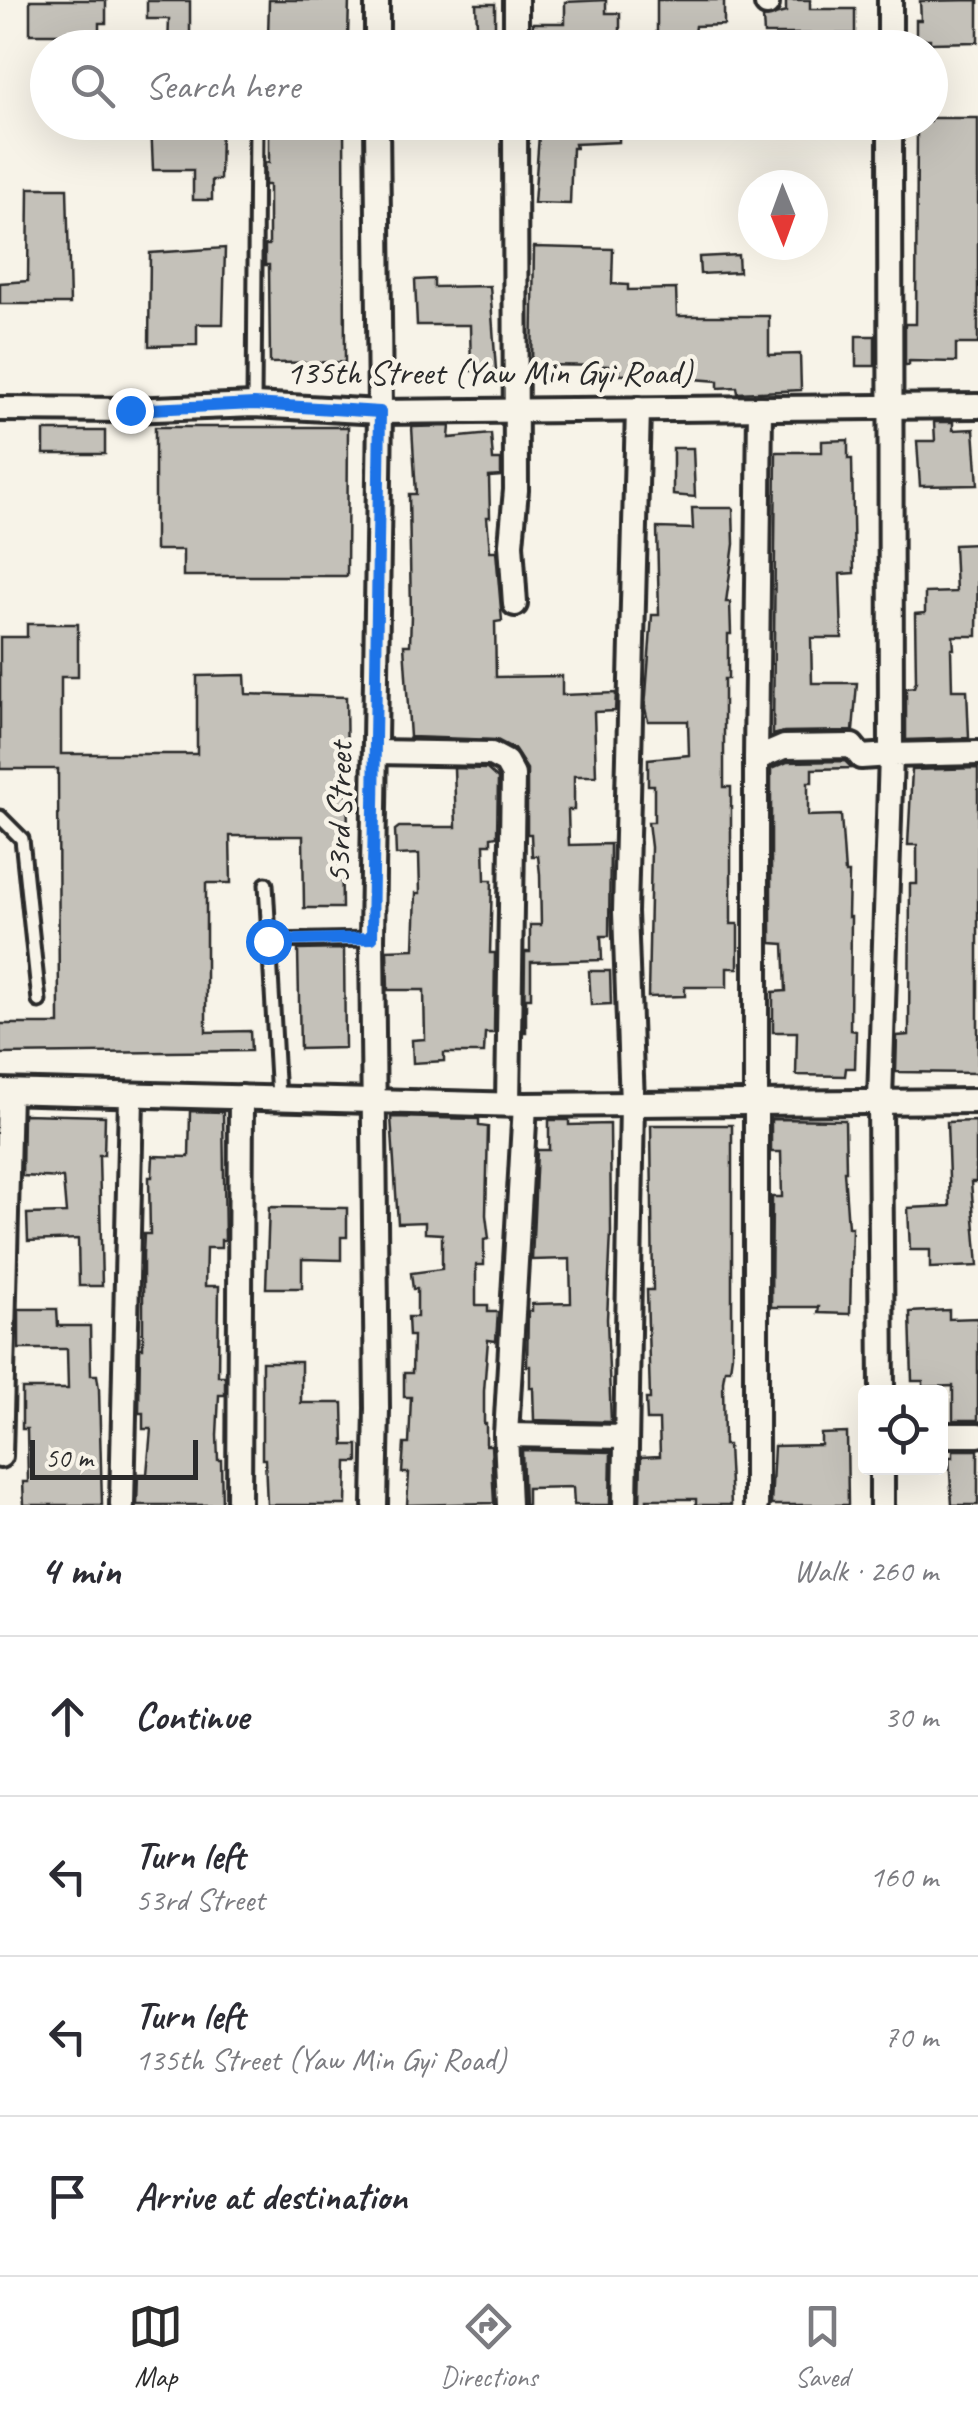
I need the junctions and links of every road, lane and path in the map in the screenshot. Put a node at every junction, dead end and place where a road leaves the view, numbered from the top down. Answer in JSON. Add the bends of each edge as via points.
{"nodes":[{"id":1,"x":378,"y":0,"type":"edge"},
{"id":2,"x":516,"y":0,"type":"edge"},
{"id":3,"x":890,"y":0,"type":"edge"},
{"id":4,"x":377,"y":30,"type":"edge"},
{"id":5,"x":516,"y":30,"type":"edge"},
{"id":6,"x":890,"y":30,"type":"edge"},
{"id":7,"x":256,"y":140,"type":"edge"},
{"id":8,"x":378,"y":140,"type":"edge"},
{"id":9,"x":515,"y":140,"type":"edge"},
{"id":10,"x":890,"y":140,"type":"edge"},
{"id":11,"x":254,"y":404,"type":"junction"},
{"id":12,"x":978,"y":406,"type":"edge"},
{"id":13,"x":760,"y":408,"type":"junction"},
{"id":14,"x":891,"y":408,"type":"junction"},
{"id":15,"x":0,"y":409,"type":"edge"},
{"id":16,"x":638,"y":409,"type":"junction"},
{"id":17,"x":514,"y":410,"type":"junction"},
{"id":18,"x":380,"y":412,"type":"junction"},
{"id":19,"x":514,"y":604,"type":"dead end"},
{"id":20,"x":376,"y":752,"type":"junction"},
{"id":21,"x":978,"y":753,"type":"edge"},
{"id":22,"x":891,"y":756,"type":"junction"},
{"id":23,"x":756,"y":758,"type":"junction"},
{"id":24,"x":0,"y":817,"type":"edge"},
{"id":25,"x":266,"y":884,"type":"dead end"},
{"id":26,"x":372,"y":938,"type":"junction"},
{"id":27,"x":268,"y":941,"type":"junction"},
{"id":28,"x":39,"y":1001,"type":"dead end"},
{"id":29,"x":4,"y":1092,"type":"edge"},
{"id":30,"x":131,"y":1096,"type":"junction"},
{"id":31,"x":240,"y":1097,"type":"junction"},
{"id":32,"x":278,"y":1098,"type":"junction"},
{"id":33,"x":374,"y":1100,"type":"junction"},
{"id":34,"x":880,"y":1100,"type":"junction"},
{"id":35,"x":978,"y":1101,"type":"edge"},
{"id":36,"x":758,"y":1103,"type":"junction"},
{"id":37,"x":517,"y":1104,"type":"junction"},
{"id":38,"x":632,"y":1104,"type":"junction"},
{"id":39,"x":882,"y":1385,"type":"edge"},
{"id":40,"x":948,"y":1435,"type":"edge"},
{"id":41,"x":978,"y":1435,"type":"edge"},
{"id":42,"x":506,"y":1436,"type":"junction"},
{"id":43,"x":625,"y":1437,"type":"junction"},
{"id":44,"x":0,"y":1456,"type":"edge"},
{"id":45,"x":882,"y":1475,"type":"edge"},
{"id":46,"x":122,"y":1505,"type":"edge"},
{"id":47,"x":239,"y":1505,"type":"edge"},
{"id":48,"x":374,"y":1505,"type":"edge"},
{"id":49,"x":508,"y":1505,"type":"edge"},
{"id":50,"x":624,"y":1505,"type":"edge"},
{"id":51,"x":756,"y":1505,"type":"edge"},
{"id":52,"x":882,"y":1505,"type":"edge"}],
"edges":[{"from":1,"to":4,"type":"street"},
{"from":2,"to":5,"type":"street"},
{"from":3,"to":6,"type":"street"},
{"from":7,"to":11,"type":"lane"},
{"from":8,"to":18,"type":"street","name":"53rd Street"},
{"from":9,"to":17,"type":"street"},
{"from":10,"to":14,"type":"street"},
{"from":11,"to":15,"type":"street","name":"135th Street (Yaw Min Gyi Road)"},
{"from":11,"to":18,"type":"street","name":"135th Street (Yaw Min Gyi Road)"},
{"from":12,"to":14,"type":"street","name":"135th Street (Yaw Min Gyi Road)"},
{"from":13,"to":14,"type":"street","name":"135th Street (Yaw Min Gyi Road)"},
{"from":13,"to":16,"type":"street","name":"135th Street (Yaw Min Gyi Road)"},
{"from":13,"to":23,"type":"street"},
{"from":14,"to":22,"type":"street"},
{"from":16,"to":17,"type":"street","name":"135th Street (Yaw Min Gyi Road)"},
{"from":16,"to":38,"type":"street","via":[[625,912]]},
{"from":17,"to":18,"type":"street","name":"135th Street (Yaw Min Gyi Road)"},
{"from":17,"to":19,"type":"street"},
{"from":18,"to":20,"type":"street","name":"53rd Street"},
{"from":20,"to":26,"type":"street","name":"53rd Street"},
{"from":20,"to":37,"type":"street","via":[[491,754],[513,775]]},
{"from":21,"to":22,"type":"street"},
{"from":22,"to":23,"type":"street","via":[[861,757],[852,746],[784,746]]},
{"from":22,"to":34,"type":"street"},
{"from":23,"to":36,"type":"street"},
{"from":24,"to":28,"type":"lane","via":[[22,839]]},
{"from":25,"to":27,"type":"lane"},
{"from":26,"to":27,"type":"lane"},
{"from":26,"to":33,"type":"street","name":"53rd Street"},
{"from":27,"to":32,"type":"lane"},
{"from":29,"to":30,"type":"street"},
{"from":29,"to":44,"type":"street"},
{"from":30,"to":31,"type":"street"},
{"from":30,"to":46,"type":"street"},
{"from":31,"to":32,"type":"street"},
{"from":31,"to":47,"type":"street"},
{"from":32,"to":33,"type":"street"},
{"from":33,"to":37,"type":"street"},
{"from":33,"to":48,"type":"street","name":"53rd Street"},
{"from":34,"to":35,"type":"street"},
{"from":34,"to":36,"type":"street"},
{"from":34,"to":39,"type":"street"},
{"from":36,"to":38,"type":"street"},
{"from":36,"to":51,"type":"street"},
{"from":37,"to":38,"type":"street"},
{"from":37,"to":42,"type":"street"},
{"from":38,"to":43,"type":"street"},
{"from":40,"to":41,"type":"street"},
{"from":42,"to":43,"type":"street"},
{"from":42,"to":49,"type":"street"},
{"from":43,"to":50,"type":"street"},
{"from":45,"to":52,"type":"street"}]}
